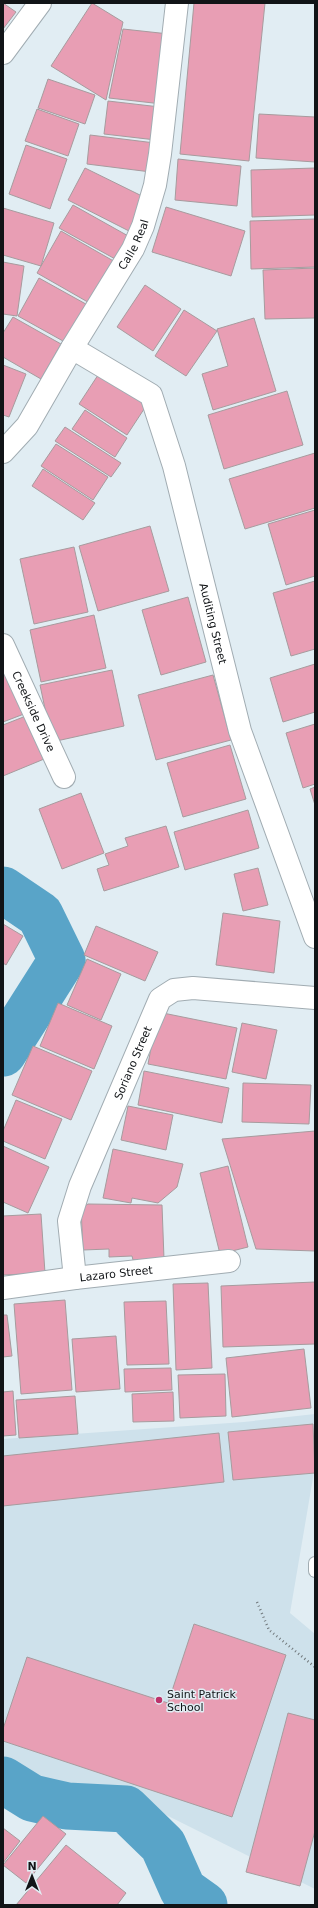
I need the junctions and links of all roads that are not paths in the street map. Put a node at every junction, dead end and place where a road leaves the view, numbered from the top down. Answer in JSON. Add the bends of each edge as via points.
{"nodes":[{"id":1,"x":40,"y":3,"type":"edge"},
{"id":2,"x":177,"y":3,"type":"edge"},
{"id":3,"x":3,"y":53,"type":"edge"},
{"id":4,"x":72,"y":348,"type":"junction"},
{"id":5,"x":3,"y":452,"type":"edge"},
{"id":6,"x":3,"y":645,"type":"edge"},
{"id":7,"x":64,"y":778,"type":"dead end"},
{"id":8,"x":315,"y":937,"type":"edge"},
{"id":9,"x":315,"y":998,"type":"edge"},
{"id":10,"x":228,"y":1260,"type":"dead end"},
{"id":11,"x":75,"y":1278,"type":"junction"},
{"id":12,"x":3,"y":1288,"type":"edge"},
{"id":13,"x":315,"y":1563,"type":"edge"},
{"id":14,"x":315,"y":1570,"type":"edge"}],
"edges":[{"from":1,"to":3,"type":"street"},
{"from":2,"to":4,"type":"street","name":"Calle Real","via":[[160,154],[143,226],[133,249]]},
{"from":4,"to":5,"type":"street","name":"Calle Real","via":[[27,426]]},
{"from":4,"to":8,"type":"street","name":"Auditing Street","via":[[151,395],[174,466],[240,731]]},
{"from":6,"to":7,"type":"street","name":"Creekside Drive"},
{"from":9,"to":11,"type":"street","name":"Soriano Street","via":[[193,988],[174,990],[160,999],[80,1186],[70,1221]]},
{"from":10,"to":11,"type":"street","name":"Lazaro Street"},
{"from":11,"to":12,"type":"street","name":"Lazaro Street"},
{"from":13,"to":14,"type":"lane"}]}
